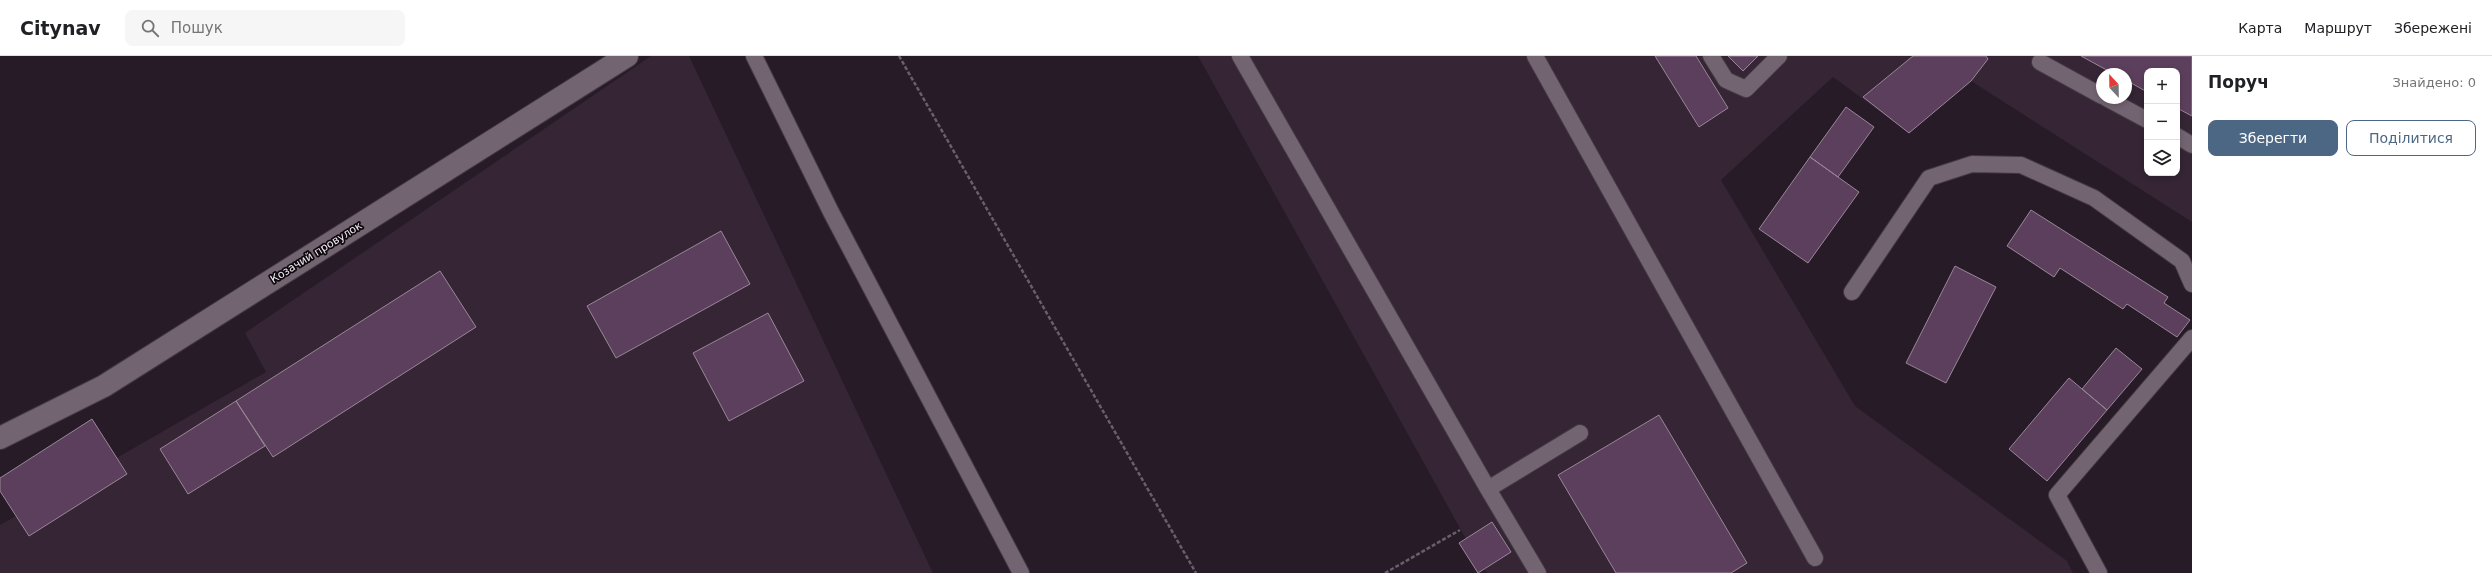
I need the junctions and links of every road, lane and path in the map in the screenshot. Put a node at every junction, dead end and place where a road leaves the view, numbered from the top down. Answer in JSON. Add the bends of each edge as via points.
{"nodes":[{"id":1,"x":627,"y":56,"type":"edge"},
{"id":2,"x":754,"y":56,"type":"edge"},
{"id":3,"x":899,"y":56,"type":"edge"},
{"id":4,"x":1240,"y":56,"type":"edge"},
{"id":5,"x":1535,"y":56,"type":"edge"},
{"id":6,"x":1711,"y":56,"type":"edge"},
{"id":7,"x":1779,"y":56,"type":"edge"},
{"id":8,"x":2040,"y":62,"type":"dead end"},
{"id":9,"x":2096,"y":93,"type":"edge"},
{"id":10,"x":2117,"y":104,"type":"edge"},
{"id":11,"x":2144,"y":118,"type":"edge"},
{"id":12,"x":2180,"y":138,"type":"edge"},
{"id":13,"x":2192,"y":145,"type":"edge"},
{"id":14,"x":2192,"y":284,"type":"edge"},
{"id":15,"x":1852,"y":292,"type":"dead end"},
{"id":16,"x":2192,"y":338,"type":"edge"},
{"id":17,"x":1580,"y":433,"type":"dead end"},
{"id":18,"x":0,"y":438,"type":"edge"},
{"id":19,"x":1488,"y":489,"type":"junction"},
{"id":20,"x":1460,"y":530,"type":"dead end"},
{"id":21,"x":1815,"y":558,"type":"dead end"},
{"id":22,"x":1021,"y":573,"type":"edge"},
{"id":23,"x":1196,"y":573,"type":"edge"},
{"id":24,"x":1385,"y":573,"type":"edge"},
{"id":25,"x":1538,"y":573,"type":"edge"},
{"id":26,"x":2099,"y":573,"type":"edge"}],
"edges":[{"from":1,"to":18,"type":"street","name":"Козачий провулок","via":[[104,386]]},
{"from":2,"to":22,"type":"lane","via":[[831,212]]},
{"from":3,"to":23,"type":"path"},
{"from":4,"to":19,"type":"lane"},
{"from":5,"to":21,"type":"lane"},
{"from":6,"to":7,"type":"lane","via":[[1726,80],[1746,89]]},
{"from":8,"to":9,"type":"lane"},
{"from":10,"to":11,"type":"lane"},
{"from":12,"to":13,"type":"lane"},
{"from":14,"to":15,"type":"lane","via":[[2182,261],[2094,198],[2021,165],[1972,164],[1928,178]]},
{"from":16,"to":26,"type":"lane","via":[[2058,495]]},
{"from":17,"to":19,"type":"lane"},
{"from":19,"to":25,"type":"lane"},
{"from":20,"to":24,"type":"path"}]}
